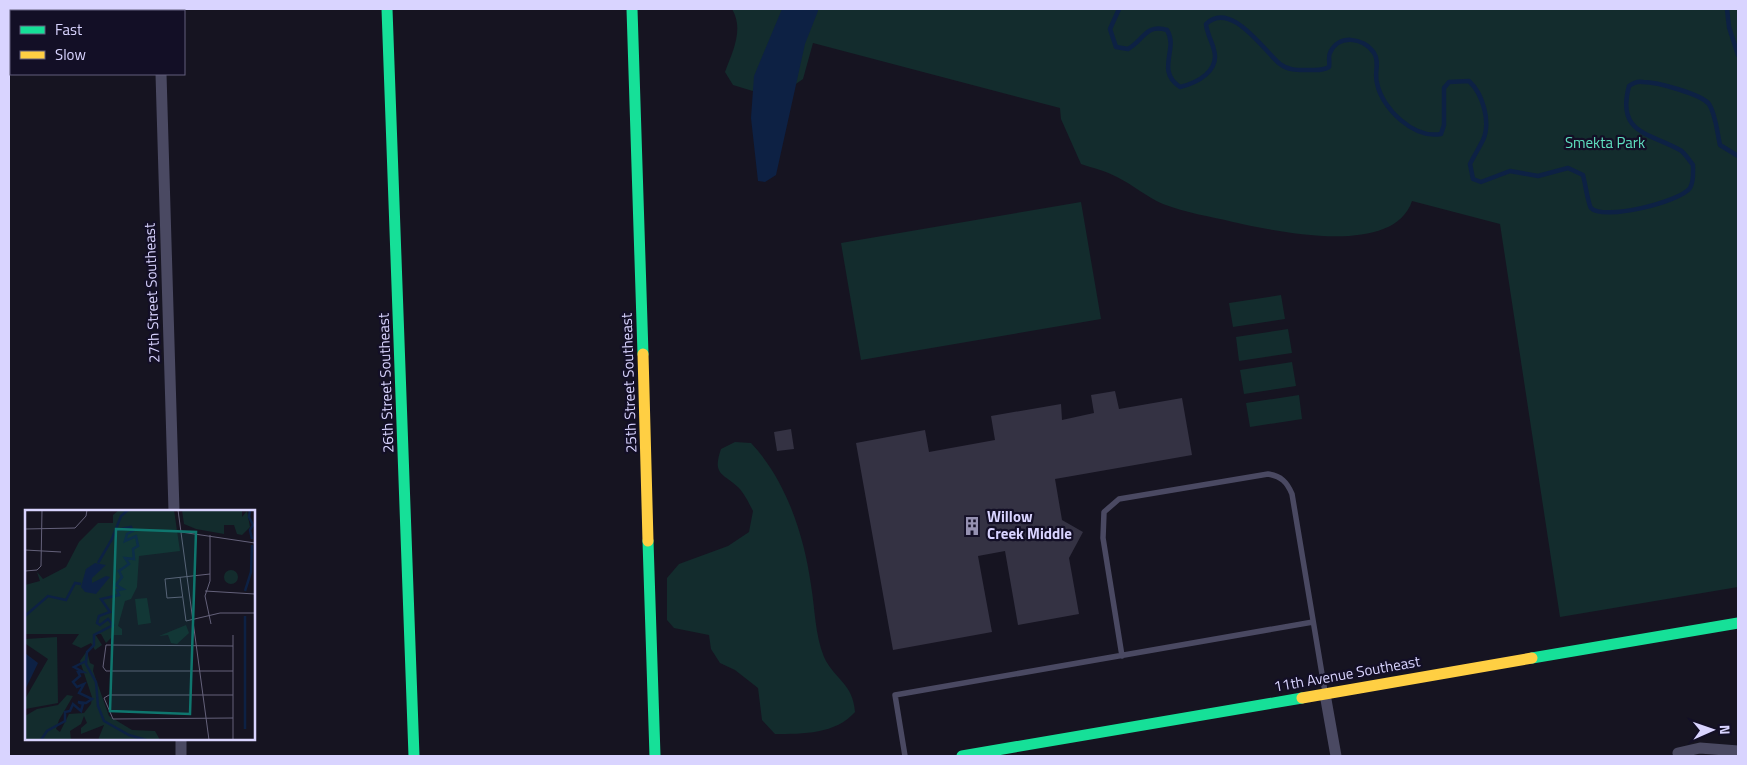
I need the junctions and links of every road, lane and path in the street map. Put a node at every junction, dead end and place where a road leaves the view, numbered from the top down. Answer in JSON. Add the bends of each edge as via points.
{"nodes":[{"id":1,"x":387,"y":9,"type":"edge"},
{"id":2,"x":632,"y":9,"type":"edge"},
{"id":3,"x":160,"y":75,"type":"edge"},
{"id":4,"x":174,"y":510,"type":"edge"},
{"id":5,"x":1313,"y":622,"type":"junction"},
{"id":6,"x":1738,"y":623,"type":"edge"},
{"id":7,"x":1122,"y":656,"type":"junction"},
{"id":8,"x":1326,"y":694,"type":"junction"},
{"id":9,"x":181,"y":740,"type":"edge"},
{"id":10,"x":1738,"y":751,"type":"edge"},
{"id":11,"x":1678,"y":753,"type":"dead end"},
{"id":12,"x":181,"y":756,"type":"edge"},
{"id":13,"x":414,"y":756,"type":"edge"},
{"id":14,"x":655,"y":756,"type":"edge"},
{"id":15,"x":905,"y":756,"type":"edge"},
{"id":16,"x":962,"y":756,"type":"edge"},
{"id":17,"x":1336,"y":756,"type":"edge"}],
"edges":[{"from":1,"to":13,"type":"street","name":"26th Street Southeast"},
{"from":2,"to":14,"type":"street","name":"25th Street Southeast"},
{"from":3,"to":4,"type":"street","name":"27th Street Southeast"},
{"from":5,"to":7,"type":"lane"},
{"from":5,"to":7,"type":"lane","via":[[1295,506],[1288,486],[1277,476],[1268,474],[1119,499],[1104,512],[1103,538]]},
{"from":5,"to":8,"type":"lane"},
{"from":6,"to":8,"type":"street","name":"11th Avenue Southeast"},
{"from":7,"to":15,"type":"lane","via":[[895,695]]},
{"from":8,"to":16,"type":"street","name":"11th Avenue Southeast"},
{"from":8,"to":17,"type":"street"},
{"from":9,"to":12,"type":"street"},
{"from":10,"to":11,"type":"street","via":[[1700,748]]}]}
